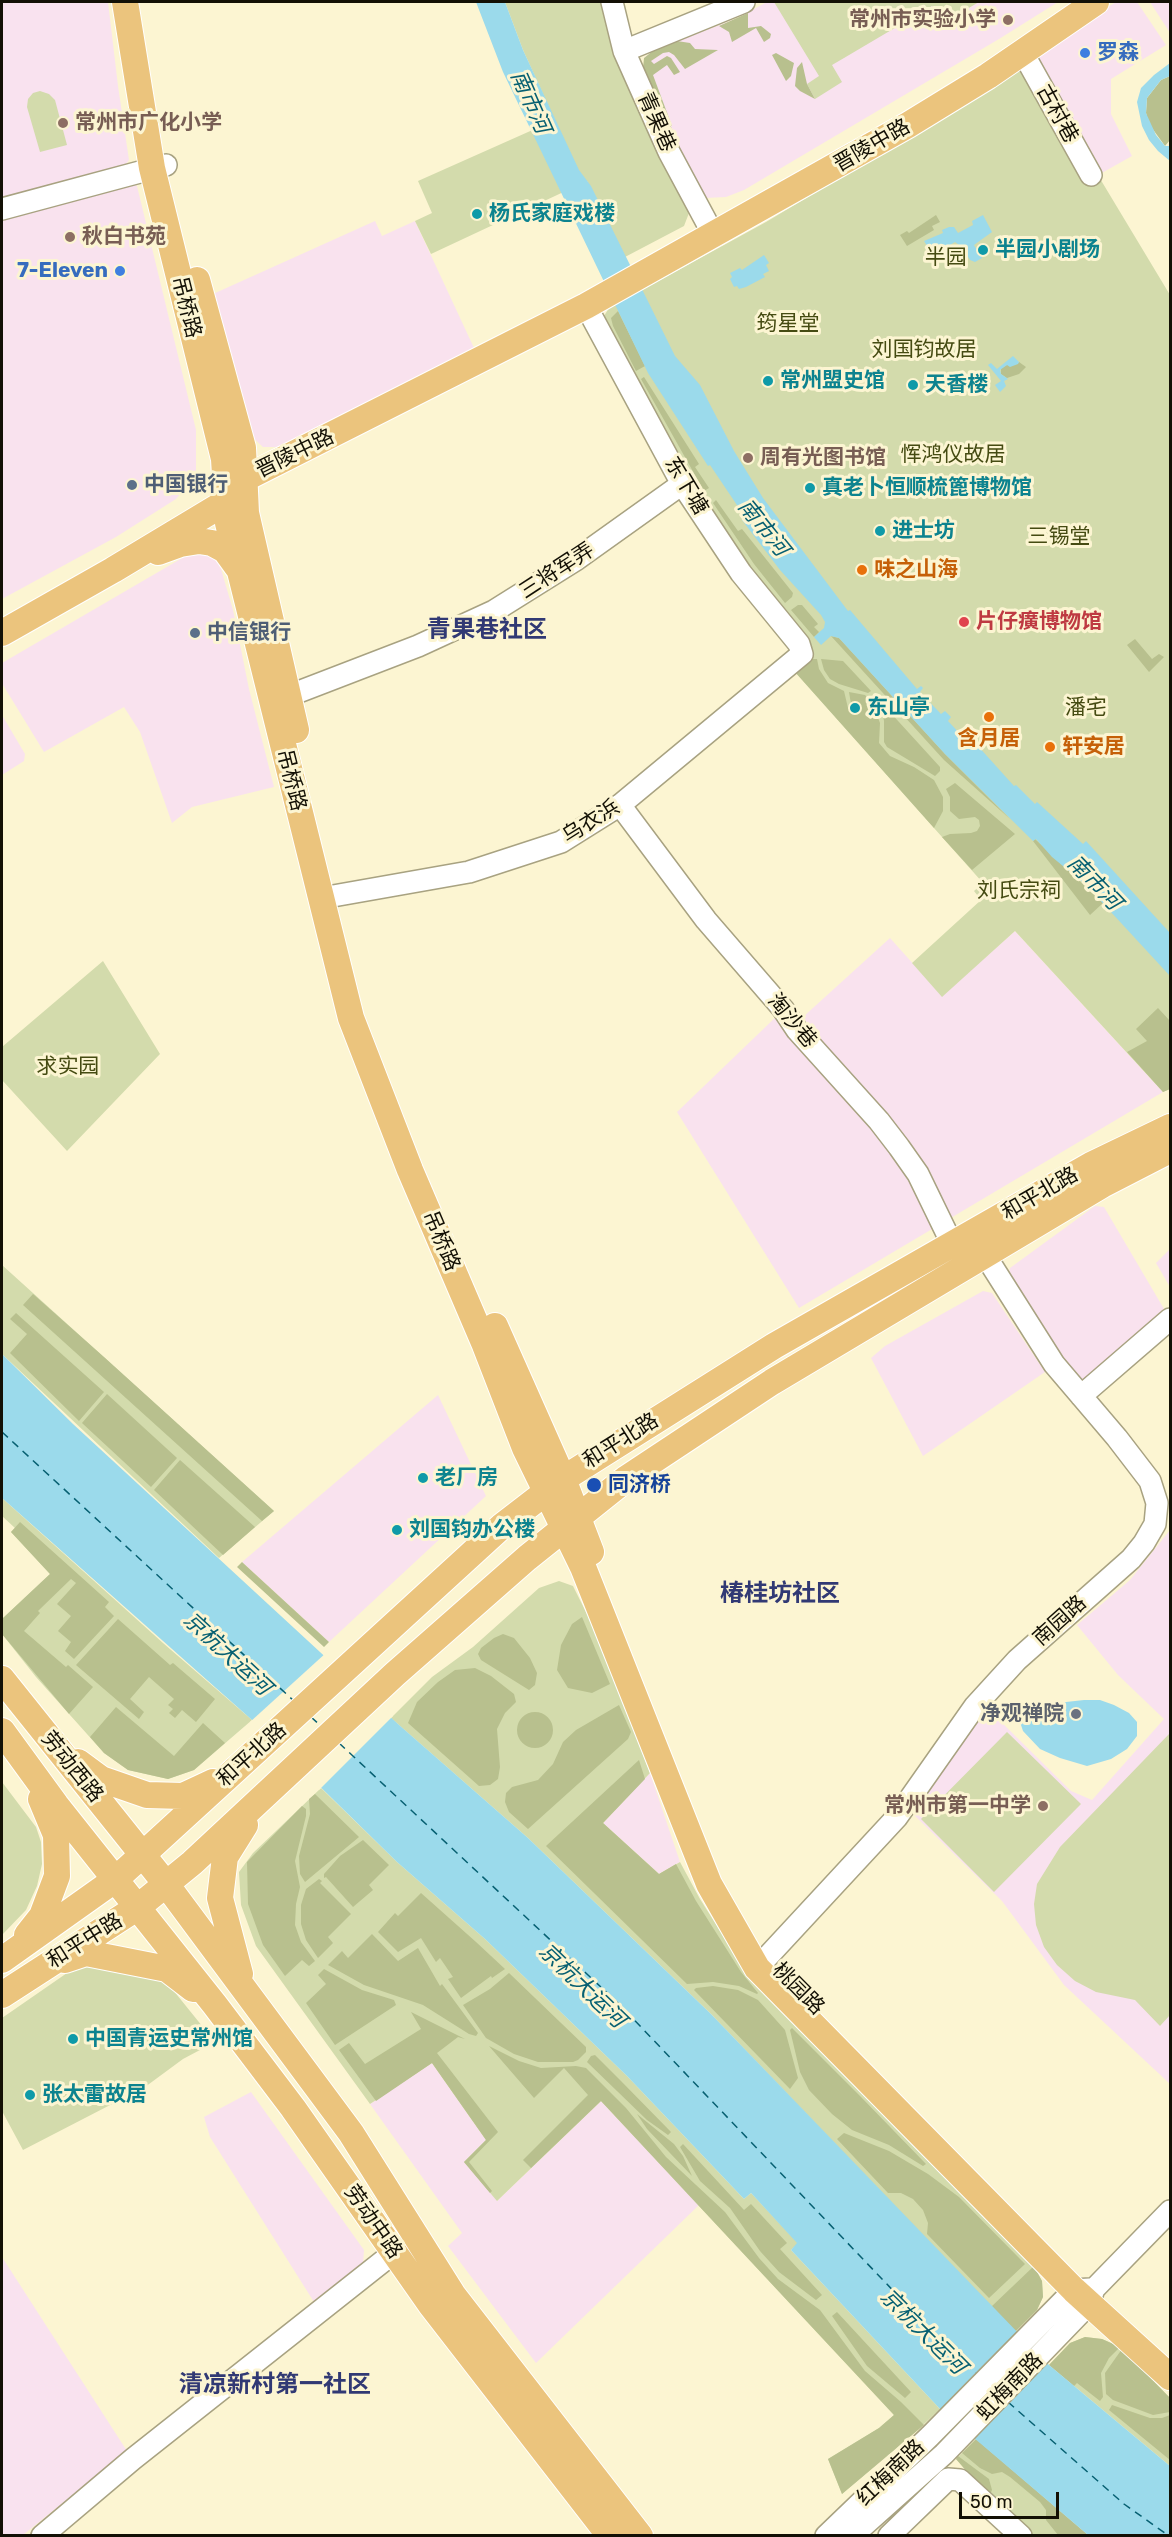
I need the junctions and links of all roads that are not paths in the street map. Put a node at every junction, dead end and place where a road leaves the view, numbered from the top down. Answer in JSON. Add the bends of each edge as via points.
{"nodes":[{"id":1,"x":125,"y":2,"type":"edge"},
{"id":2,"x":139,"y":2,"type":"edge"},
{"id":3,"x":612,"y":2,"type":"edge"},
{"id":4,"x":744,"y":2,"type":"edge"},
{"id":5,"x":1096,"y":2,"type":"edge"},
{"id":6,"x":624,"y":51,"type":"junction"},
{"id":7,"x":1023,"y":53,"type":"junction"},
{"id":8,"x":159,"y":167,"type":"junction"},
{"id":9,"x":1091,"y":175,"type":"dead end"},
{"id":10,"x":2,"y":209,"type":"edge"},
{"id":11,"x":714,"y":236,"type":"junction"},
{"id":12,"x":594,"y":302,"type":"junction"},
{"id":13,"x":682,"y":484,"type":"junction"},
{"id":14,"x":232,"y":487,"type":"junction"},
{"id":15,"x":239,"y":568,"type":"junction"},
{"id":16,"x":113,"y":570,"type":"junction"},
{"id":17,"x":2,"y":618,"type":"edge"},
{"id":18,"x":2,"y":633,"type":"edge"},
{"id":19,"x":802,"y":654,"type":"joint"},
{"id":20,"x":288,"y":696,"type":"junction"},
{"id":21,"x":620,"y":805,"type":"junction"},
{"id":22,"x":333,"y":896,"type":"junction"},
{"id":23,"x":1170,"y":1127,"type":"edge"},
{"id":24,"x":1170,"y":1150,"type":"edge"},
{"id":25,"x":952,"y":1244,"type":"junction"},
{"id":26,"x":985,"y":1255,"type":"junction"},
{"id":27,"x":1170,"y":1319,"type":"edge"},
{"id":28,"x":1081,"y":1396,"type":"junction"},
{"id":29,"x":554,"y":1485,"type":"junction"},
{"id":30,"x":570,"y":1522,"type":"junction"},
{"id":31,"x":2,"y":1679,"type":"edge"},
{"id":32,"x":2,"y":1731,"type":"edge"},
{"id":33,"x":54,"y":1744,"type":"junction"},
{"id":34,"x":25,"y":1763,"type":"junction"},
{"id":35,"x":235,"y":1771,"type":"junction"},
{"id":36,"x":262,"y":1796,"type":"junction"},
{"id":37,"x":142,"y":1855,"type":"junction"},
{"id":38,"x":116,"y":1879,"type":"junction"},
{"id":39,"x":166,"y":1884,"type":"junction"},
{"id":40,"x":138,"y":1907,"type":"junction"},
{"id":41,"x":8,"y":1955,"type":"edge"},
{"id":42,"x":763,"y":1963,"type":"junction"},
{"id":43,"x":42,"y":1967,"type":"junction"},
{"id":44,"x":244,"y":1989,"type":"junction"},
{"id":45,"x":2,"y":1995,"type":"edge"},
{"id":46,"x":215,"y":2005,"type":"junction"},
{"id":47,"x":1170,"y":2211,"type":"edge"},
{"id":48,"x":416,"y":2236,"type":"junction"},
{"id":49,"x":393,"y":2252,"type":"junction"},
{"id":50,"x":1078,"y":2302,"type":"junction"},
{"id":51,"x":1170,"y":2357,"type":"edge"},
{"id":52,"x":1170,"y":2377,"type":"edge"},
{"id":53,"x":930,"y":2436,"type":"joint"},
{"id":54,"x":944,"y":2454,"type":"joint"},
{"id":55,"x":42,"y":2535,"type":"edge"},
{"id":56,"x":610,"y":2535,"type":"edge"},
{"id":57,"x":640,"y":2535,"type":"edge"},
{"id":58,"x":826,"y":2535,"type":"edge"},
{"id":59,"x":852,"y":2535,"type":"edge"},
{"id":60,"x":889,"y":2535,"type":"edge"},
{"id":61,"x":1021,"y":2535,"type":"edge"}],
"edges":[{"from":1,"to":8,"type":"main road","name":"吊桥路"},
{"from":2,"to":8,"type":"main road","name":"吊桥路"},
{"from":3,"to":6,"type":"street","name":"青果巷"},
{"from":4,"to":6,"type":"street"},
{"from":5,"to":7,"type":"main road","name":"晋陵中路"},
{"from":6,"to":11,"type":"street","name":"青果巷","via":[[669,152]]},
{"from":7,"to":9,"type":"street","name":"古村巷"},
{"from":7,"to":11,"type":"main road","name":"晋陵中路","via":[[933,111]]},
{"from":8,"to":10,"type":"street"},
{"from":8,"to":14,"type":"main road","name":"吊桥路","via":[[243,448]]},
{"from":11,"to":12,"type":"main road","name":"晋陵中路"},
{"from":12,"to":13,"type":"street","name":"东下塘"},
{"from":12,"to":14,"type":"main road","name":"晋陵中路"},
{"from":13,"to":19,"type":"street","name":"东下塘","via":[[741,573],[799,644]]},
{"from":13,"to":20,"type":"street","name":"三将军弄","via":[[577,559],[494,611],[418,646]]},
{"from":14,"to":15,"type":"main road","name":"吊桥路","via":[[228,523]]},
{"from":14,"to":16,"type":"main road","name":"晋陵中路"},
{"from":14,"to":17,"type":"main road","name":"晋陵中路"},
{"from":14,"to":20,"type":"main road","name":"吊桥路","via":[[246,513]]},
{"from":15,"to":16,"type":"main road","via":[[225,550],[199,541],[180,544]]},
{"from":15,"to":29,"type":"main road","name":"吊桥路","via":[[351,1018],[525,1448]]},
{"from":16,"to":18,"type":"main road","name":"晋陵中路"},
{"from":19,"to":21,"type":"street","name":"乌衣浜"},
{"from":20,"to":22,"type":"main road","name":"吊桥路"},
{"from":21,"to":22,"type":"street","name":"乌衣浜","via":[[561,842],[469,872]]},
{"from":21,"to":25,"type":"street","name":"淘沙巷","via":[[706,920],[899,1147],[918,1174]]},
{"from":22,"to":29,"type":"main road","name":"吊桥路","via":[[364,1014]]},
{"from":23,"to":25,"type":"main road","name":"和平北路","via":[[1091,1165]]},
{"from":24,"to":26,"type":"main road","name":"和平北路"},
{"from":25,"to":29,"type":"main road","name":"和平北路","via":[[774,1346]]},
{"from":26,"to":28,"type":"street","name":"南园路","via":[[1053,1364]]},
{"from":26,"to":30,"type":"main road","name":"和平北路","via":[[772,1382],[627,1478]]},
{"from":27,"to":28,"type":"street"},
{"from":28,"to":42,"type":"street","name":"南园路","via":[[1150,1481],[1157,1503],[1155,1524],[1131,1559],[1017,1660],[975,1706],[897,1817]]},
{"from":29,"to":30,"type":"main road","name":"吊桥路"},
{"from":29,"to":35,"type":"main road","name":"和平北路","via":[[502,1527]]},
{"from":30,"to":36,"type":"main road","name":"和平北路"},
{"from":30,"to":42,"type":"main road","name":"桃园路","via":[[583,1567],[709,1884]]},
{"from":31,"to":33,"type":"main road","name":"劳动西路"},
{"from":32,"to":34,"type":"main road","name":"劳动西路"},
{"from":33,"to":35,"type":"main road","via":[[101,1779],[147,1795],[183,1796]]},
{"from":33,"to":37,"type":"main road","name":"劳动西路"},
{"from":34,"to":38,"type":"main road","name":"劳动西路"},
{"from":34,"to":41,"type":"main road","via":[[56,1835],[57,1876],[42,1916]]},
{"from":35,"to":37,"type":"main road","name":"和平北路"},
{"from":36,"to":39,"type":"main road","name":"和平北路"},
{"from":36,"to":44,"type":"main road","via":[[225,1857],[220,1898]]},
{"from":37,"to":38,"type":"main road","name":"和平中路"},
{"from":37,"to":39,"type":"main road","name":"劳动西路"},
{"from":38,"to":40,"type":"main road","name":"劳动西路"},
{"from":38,"to":41,"type":"main road","name":"和平中路"},
{"from":39,"to":40,"type":"main road","name":"和平中路"},
{"from":39,"to":44,"type":"main road","name":"劳动西路"},
{"from":40,"to":43,"type":"main road","name":"和平中路"},
{"from":40,"to":46,"type":"main road","name":"劳动中路"},
{"from":42,"to":50,"type":"main road","name":"桃园路"},
{"from":43,"to":45,"type":"main road","name":"和平中路"},
{"from":43,"to":46,"type":"main road","via":[[86,1953],[167,1969]]},
{"from":44,"to":48,"type":"main road","name":"劳动中路","via":[[351,2133]]},
{"from":46,"to":49,"type":"main road","name":"劳动中路","via":[[293,2108]]},
{"from":47,"to":50,"type":"street"},
{"from":48,"to":49,"type":"street"},
{"from":48,"to":57,"type":"main road","name":"劳动中路","via":[[453,2295]]},
{"from":49,"to":55,"type":"street"},
{"from":49,"to":56,"type":"main road","name":"劳动中路"},
{"from":50,"to":51,"type":"main road","name":"桃园路"},
{"from":50,"to":52,"type":"main road"},
{"from":50,"to":53,"type":"street","name":"虹梅南路"},
{"from":50,"to":54,"type":"street","name":"虹梅南路"},
{"from":53,"to":58,"type":"street","name":"红梅南路"},
{"from":54,"to":59,"type":"street","name":"红梅南路"},
{"from":60,"to":61,"type":"street","via":[[948,2479],[960,2480]]}]}
